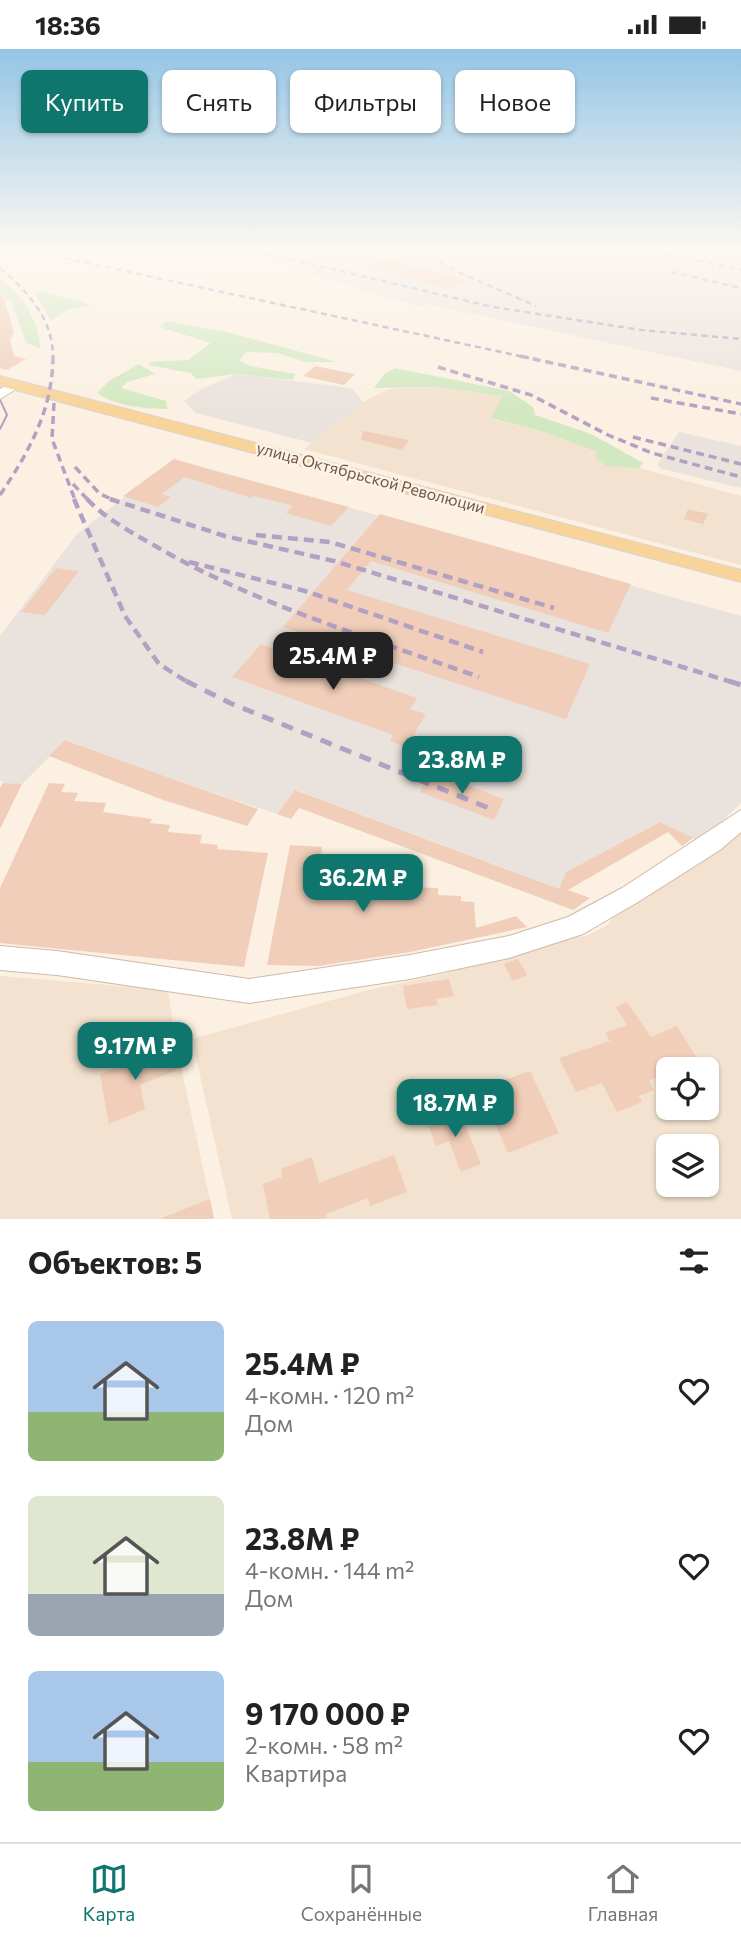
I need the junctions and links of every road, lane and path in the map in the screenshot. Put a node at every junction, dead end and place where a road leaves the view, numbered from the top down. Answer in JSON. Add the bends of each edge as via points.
{"nodes":[{"id":1,"x":5,"y":387,"type":"edge"},
{"id":2,"x":741,"y":576,"type":"edge"},
{"id":3,"x":741,"y":819,"type":"edge"},
{"id":4,"x":0,"y":958,"type":"edge"}],
"edges":[{"from":1,"to":2,"type":"main road","name":"улица Октябрьской Революции"},
{"from":3,"to":4,"type":"street","via":[[712,843],[574,926],[509,947],[410,967],[249,991]]}]}
